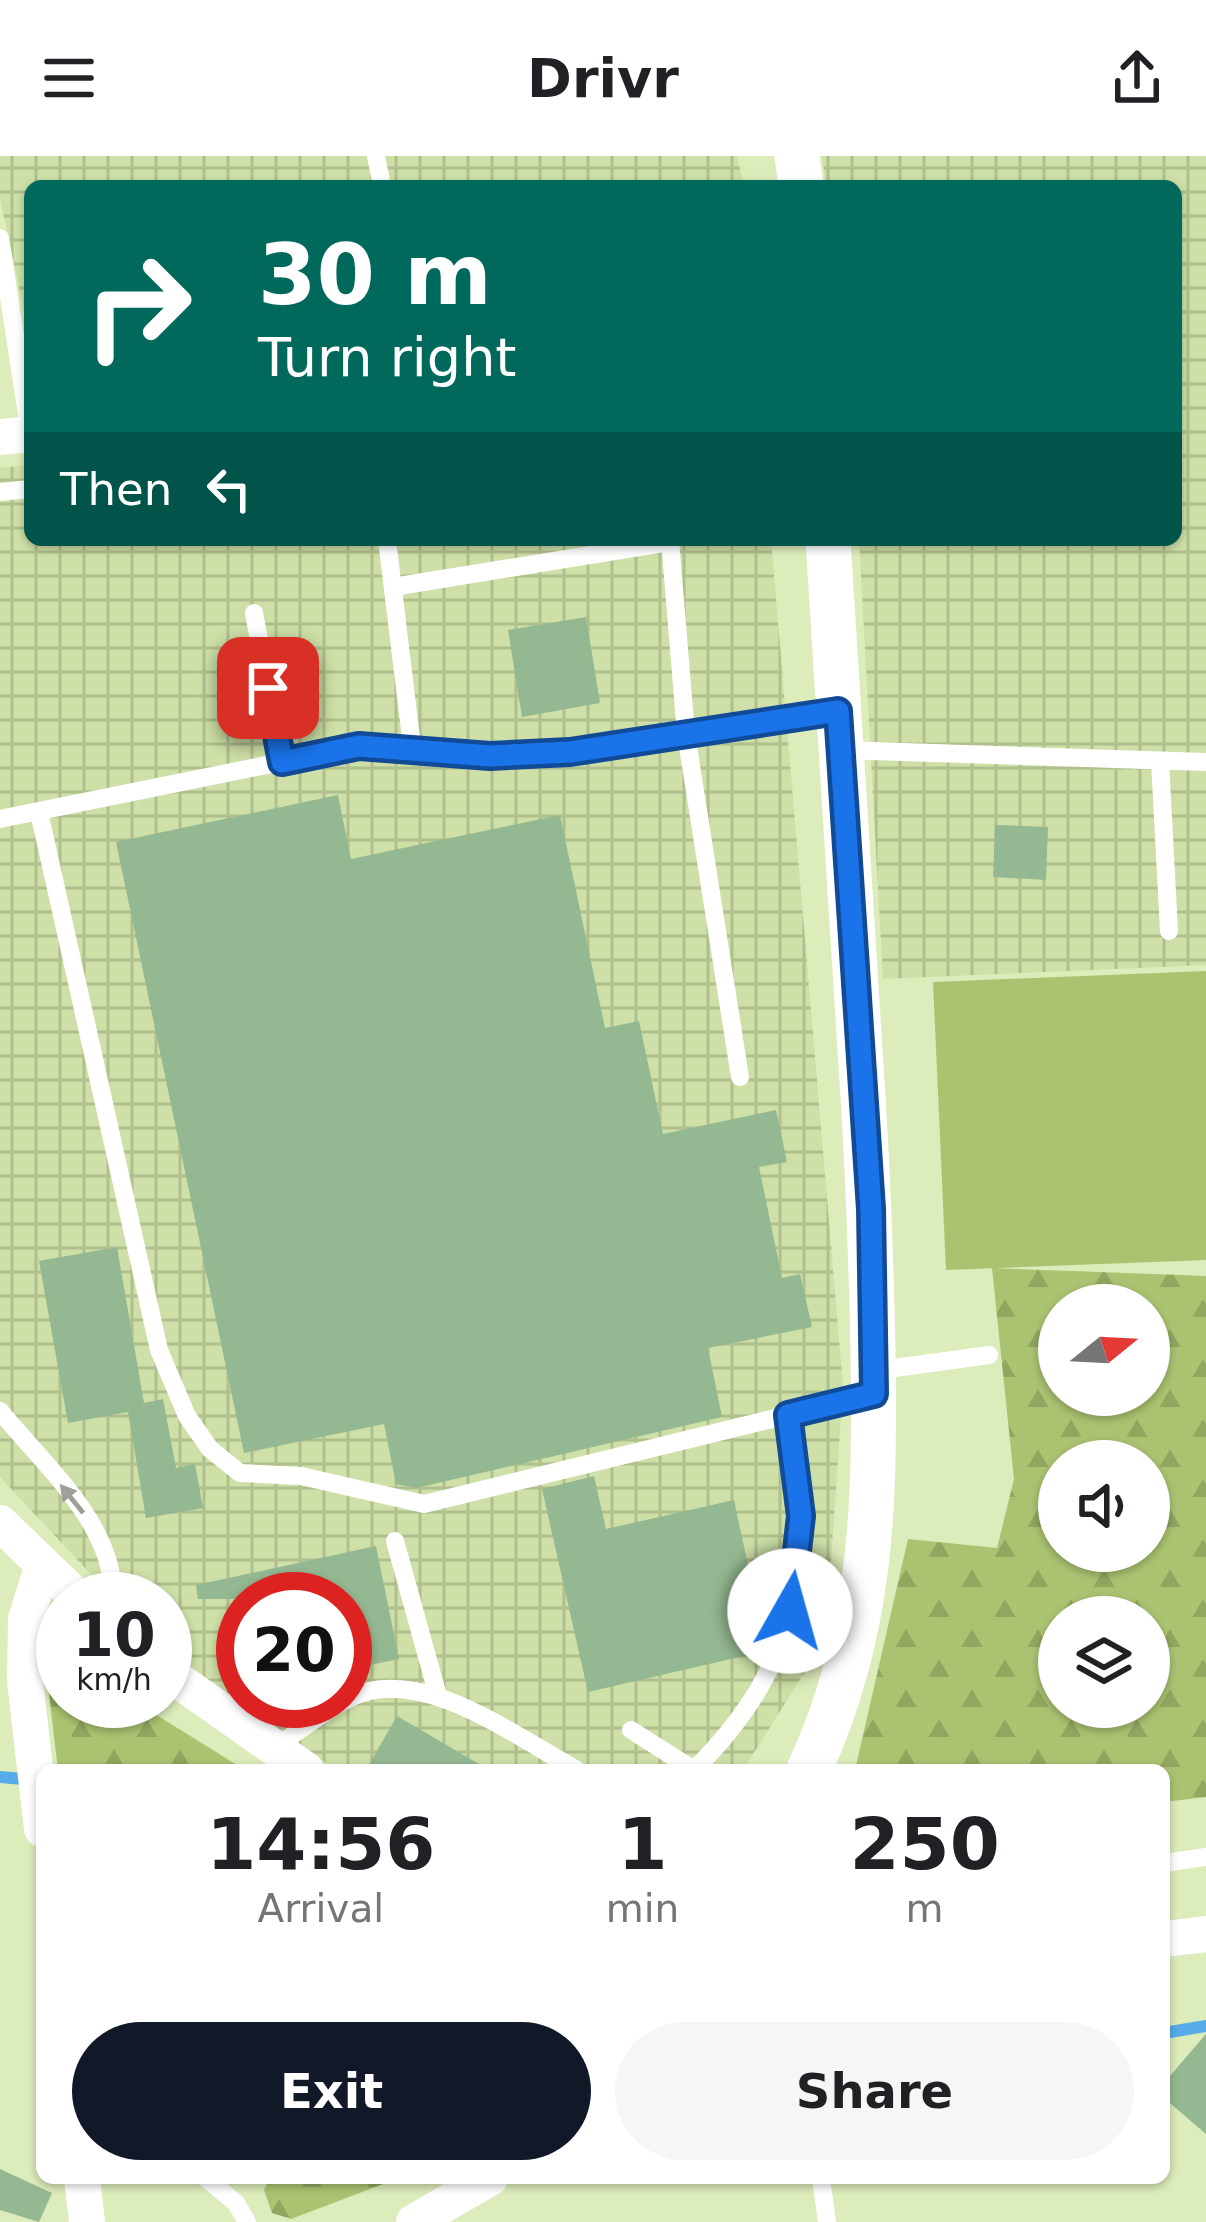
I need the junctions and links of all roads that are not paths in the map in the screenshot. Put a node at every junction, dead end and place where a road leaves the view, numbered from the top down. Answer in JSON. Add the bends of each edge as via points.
{"nodes":[{"id":1,"x":0,"y":238,"type":"edge"},
{"id":2,"x":24,"y":395,"type":"edge"},
{"id":3,"x":388,"y":546,"type":"edge"},
{"id":4,"x":640,"y":546,"type":"edge"},
{"id":5,"x":670,"y":546,"type":"edge"},
{"id":6,"x":828,"y":546,"type":"edge"},
{"id":7,"x":392,"y":587,"type":"junction"},
{"id":8,"x":254,"y":613,"type":"dead end"},
{"id":9,"x":840,"y":730,"type":"junction"},
{"id":10,"x":686,"y":734,"type":"junction"},
{"id":11,"x":412,"y":746,"type":"junction"},
{"id":12,"x":1160,"y":761,"type":"junction"},
{"id":13,"x":282,"y":762,"type":"junction"},
{"id":14,"x":1206,"y":762,"type":"edge"},
{"id":15,"x":39,"y":812,"type":"junction"},
{"id":16,"x":0,"y":819,"type":"edge"},
{"id":17,"x":1169,"y":931,"type":"dead end"},
{"id":18,"x":740,"y":1077,"type":"dead end"},
{"id":19,"x":989,"y":1354,"type":"dead end"},
{"id":20,"x":873,"y":1383,"type":"junction"},
{"id":21,"x":0,"y":1411,"type":"edge"},
{"id":22,"x":788,"y":1415,"type":"junction"},
{"id":23,"x":0,"y":1523,"type":"edge"},
{"id":24,"x":395,"y":1541,"type":"dead end"},
{"id":25,"x":43,"y":1565,"type":"junction"},
{"id":26,"x":50,"y":1572,"type":"edge"},
{"id":27,"x":114,"y":1572,"type":"edge"},
{"id":28,"x":192,"y":1690,"type":"edge"},
{"id":29,"x":438,"y":1696,"type":"junction"},
{"id":30,"x":632,"y":1730,"type":"dead end"},
{"id":31,"x":273,"y":1749,"type":"junction"},
{"id":32,"x":37,"y":1764,"type":"edge"},
{"id":33,"x":297,"y":1764,"type":"edge"},
{"id":34,"x":566,"y":1764,"type":"edge"},
{"id":35,"x":685,"y":1764,"type":"edge"},
{"id":36,"x":699,"y":1764,"type":"edge"},
{"id":37,"x":811,"y":1764,"type":"edge"},
{"id":38,"x":1206,"y":1857,"type":"edge"},
{"id":39,"x":1170,"y":1862,"type":"edge"},
{"id":40,"x":1206,"y":1934,"type":"edge"},
{"id":41,"x":1170,"y":1938,"type":"edge"},
{"id":42,"x":83,"y":2184,"type":"edge"},
{"id":43,"x":213,"y":2184,"type":"edge"},
{"id":44,"x":480,"y":2184,"type":"edge"},
{"id":45,"x":821,"y":2184,"type":"edge"},
{"id":46,"x":87,"y":2222,"type":"edge"},
{"id":47,"x":248,"y":2222,"type":"edge"},
{"id":48,"x":414,"y":2222,"type":"edge"},
{"id":49,"x":827,"y":2222,"type":"edge"}],
"edges":[{"from":1,"to":2,"type":"lane"},
{"from":3,"to":7,"type":"lane"},
{"from":4,"to":7,"type":"lane"},
{"from":5,"to":10,"type":"lane"},
{"from":6,"to":9,"type":"street"},
{"from":7,"to":11,"type":"lane"},
{"from":8,"to":13,"type":"lane"},
{"from":9,"to":10,"type":"lane"},
{"from":9,"to":12,"type":"lane"},
{"from":9,"to":20,"type":"street","via":[[871,1209]]},
{"from":10,"to":11,"type":"lane","via":[[490,756]]},
{"from":10,"to":18,"type":"lane"},
{"from":11,"to":13,"type":"lane","via":[[359,746]]},
{"from":12,"to":14,"type":"lane"},
{"from":12,"to":17,"type":"lane"},
{"from":13,"to":15,"type":"lane"},
{"from":15,"to":16,"type":"lane"},
{"from":15,"to":22,"type":"lane","via":[[159,1350],[209,1449],[240,1473],[301,1477],[424,1504]]},
{"from":19,"to":20,"type":"lane"},
{"from":20,"to":22,"type":"lane"},
{"from":20,"to":37,"type":"street","via":[[871,1562],[841,1695]]},
{"from":27,"to":21,"type":"lane","one_way":true,"via":[[95,1528]]},
{"from":22,"to":36,"type":"lane","via":[[801,1516],[785,1640],[753,1702]]},
{"from":23,"to":25,"type":"street"},
{"from":24,"to":29,"type":"lane"},
{"from":25,"to":26,"type":"street"},
{"from":25,"to":32,"type":"street","via":[[26,1618]]},
{"from":28,"to":31,"type":"street"},
{"from":29,"to":31,"type":"lane","via":[[378,1689],[351,1697]]},
{"from":29,"to":34,"type":"lane"},
{"from":30,"to":35,"type":"lane"},
{"from":31,"to":33,"type":"street"},
{"from":38,"to":39,"type":"lane"},
{"from":40,"to":41,"type":"street"},
{"from":42,"to":46,"type":"street"},
{"from":43,"to":47,"type":"lane"},
{"from":44,"to":48,"type":"street"},
{"from":45,"to":49,"type":"lane"}]}
